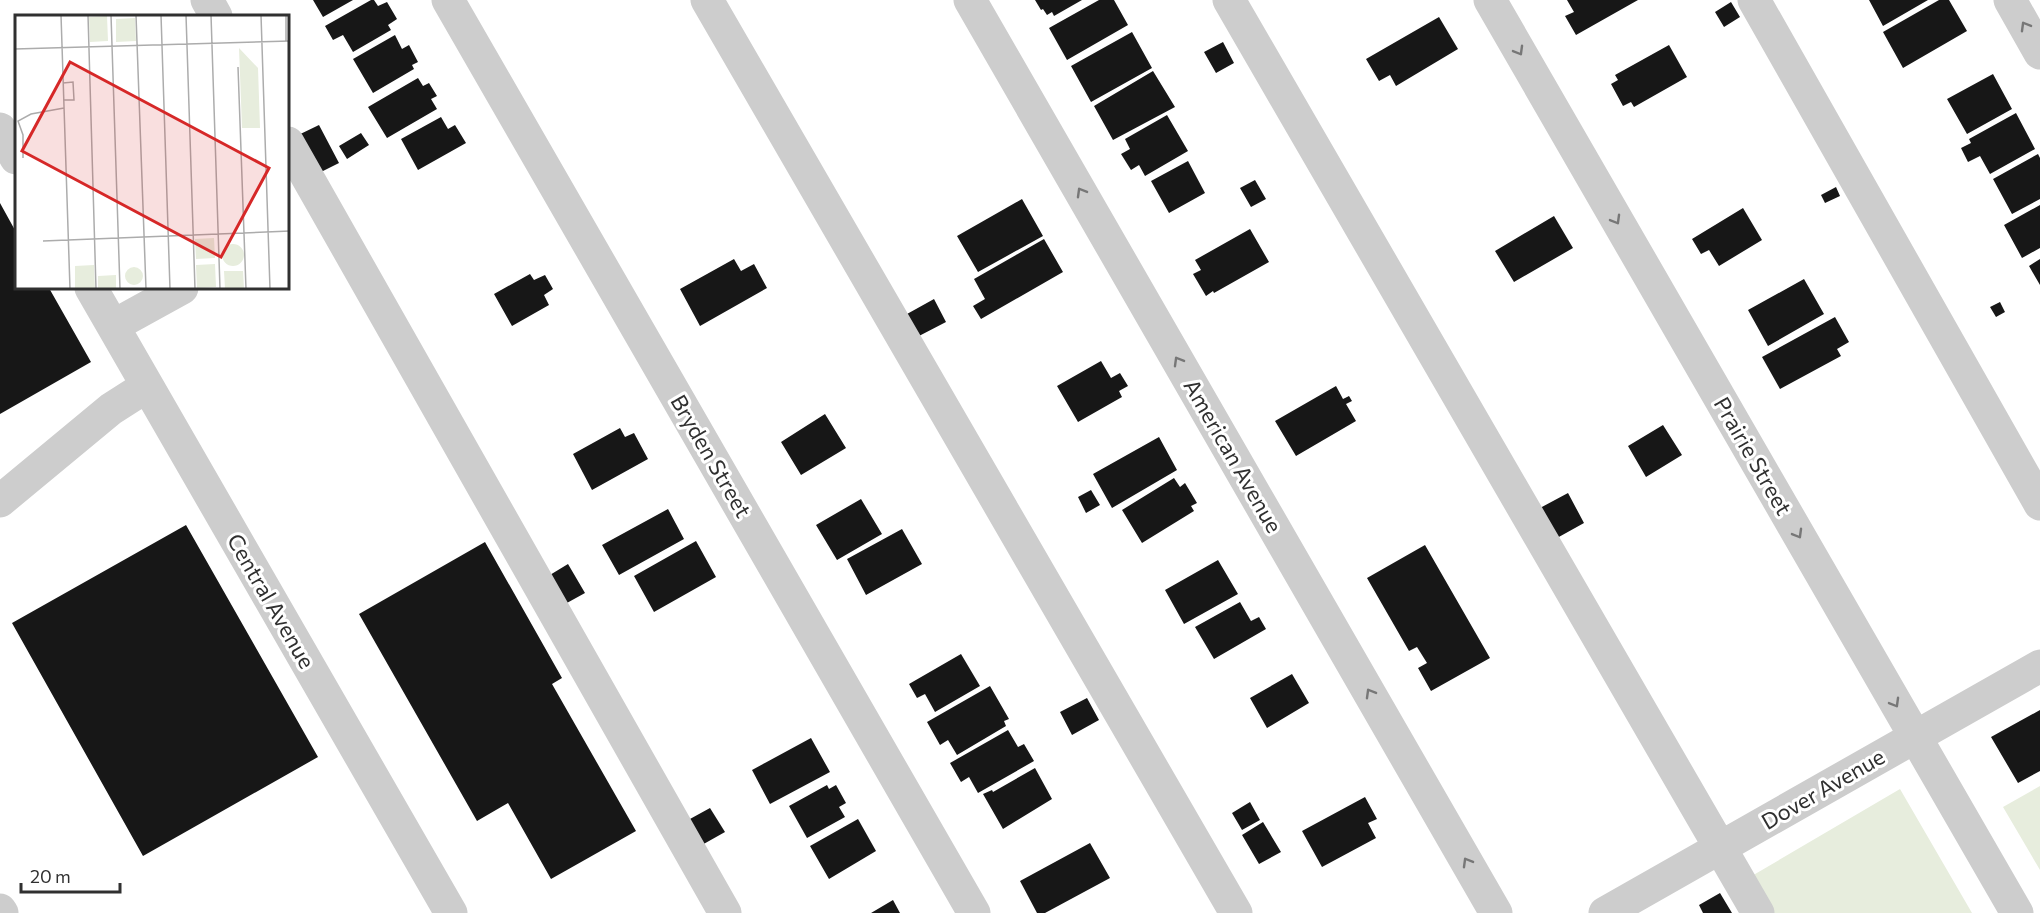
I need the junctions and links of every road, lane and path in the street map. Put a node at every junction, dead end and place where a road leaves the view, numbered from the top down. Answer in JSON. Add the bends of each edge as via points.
{"nodes":[{"id":1,"x":207,"y":0,"type":"edge"},
{"id":2,"x":448,"y":0,"type":"edge"},
{"id":3,"x":707,"y":0,"type":"edge"},
{"id":4,"x":970,"y":0,"type":"edge"},
{"id":5,"x":1229,"y":0,"type":"edge"},
{"id":6,"x":1490,"y":0,"type":"edge"},
{"id":7,"x":1754,"y":0,"type":"edge"},
{"id":8,"x":2010,"y":0,"type":"edge"},
{"id":9,"x":215,"y":15,"type":"edge"},
{"id":10,"x":2040,"y":53,"type":"edge"},
{"id":11,"x":0,"y":129,"type":"edge"},
{"id":12,"x":290,"y":147,"type":"edge"},
{"id":13,"x":15,"y":156,"type":"edge"},
{"id":14,"x":92,"y":290,"type":"edge"},
{"id":15,"x":178,"y":290,"type":"edge"},
{"id":16,"x":113,"y":326,"type":"junction"},
{"id":17,"x":147,"y":386,"type":"junction"},
{"id":18,"x":0,"y":501,"type":"edge"},
{"id":19,"x":2040,"y":504,"type":"edge"},
{"id":20,"x":2040,"y":666,"type":"edge"},
{"id":21,"x":1915,"y":737,"type":"junction"},
{"id":22,"x":1720,"y":848,"type":"junction"},
{"id":23,"x":451,"y":913,"type":"edge"},
{"id":24,"x":725,"y":913,"type":"edge"},
{"id":25,"x":975,"y":913,"type":"edge"},
{"id":26,"x":1236,"y":913,"type":"edge"},
{"id":27,"x":1496,"y":913,"type":"edge"},
{"id":28,"x":1605,"y":913,"type":"edge"},
{"id":29,"x":1758,"y":913,"type":"edge"},
{"id":30,"x":2017,"y":913,"type":"edge"}],
"edges":[{"from":1,"to":9,"type":"street"},
{"from":2,"to":25,"type":"street","name":"Bryden Street"},
{"from":3,"to":26,"type":"street"},
{"from":27,"to":4,"type":"street","name":"American Avenue","one_way":true},
{"from":5,"to":22,"type":"street"},
{"from":6,"to":21,"type":"street","name":"Prairie Street","one_way":true},
{"from":7,"to":19,"type":"street"},
{"from":10,"to":8,"type":"street","one_way":true},
{"from":11,"to":13,"type":"street"},
{"from":12,"to":24,"type":"street"},
{"from":14,"to":16,"type":"street","name":"Central Avenue"},
{"from":15,"to":16,"type":"street"},
{"from":16,"to":17,"type":"street","name":"Central Avenue"},
{"from":17,"to":18,"type":"street","via":[[111,409]]},
{"from":17,"to":23,"type":"street","name":"Central Avenue"},
{"from":20,"to":21,"type":"street","name":"Dover Avenue"},
{"from":21,"to":22,"type":"street","name":"Dover Avenue"},
{"from":21,"to":30,"type":"street","name":"Prairie Street"},
{"from":22,"to":28,"type":"street","name":"Dover Avenue"},
{"from":22,"to":29,"type":"street"}]}
